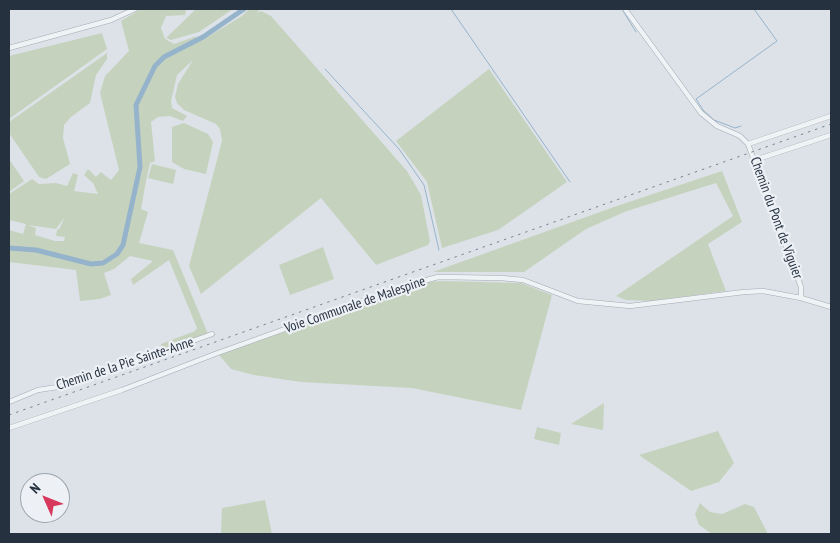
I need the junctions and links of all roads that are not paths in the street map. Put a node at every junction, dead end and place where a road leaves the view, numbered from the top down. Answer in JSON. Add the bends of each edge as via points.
{"nodes":[{"id":1,"x":135,"y":9,"type":"edge"},
{"id":2,"x":625,"y":9,"type":"edge"},
{"id":3,"x":9,"y":48,"type":"edge"},
{"id":4,"x":831,"y":116,"type":"edge"},
{"id":5,"x":831,"y":134,"type":"edge"},
{"id":6,"x":748,"y":144,"type":"junction"},
{"id":7,"x":754,"y":160,"type":"junction"},
{"id":8,"x":801,"y":298,"type":"junction"},
{"id":9,"x":831,"y":307,"type":"edge"},
{"id":10,"x":212,"y":334,"type":"dead end"},
{"id":11,"x":9,"y":402,"type":"edge"},
{"id":12,"x":9,"y":428,"type":"edge"}],
"edges":[{"from":1,"to":3,"type":"street","via":[[111,20]]},
{"from":2,"to":6,"type":"street","name":"Chemin du Pont de Viguier","via":[[701,113]]},
{"from":4,"to":6,"type":"street"},
{"from":5,"to":7,"type":"street"},
{"from":6,"to":7,"type":"street","name":"Chemin du Pont de Viguier"},
{"from":7,"to":8,"type":"street","name":"Chemin du Pont de Viguier","via":[[801,287]]},
{"from":8,"to":9,"type":"street","name":"Voie Communale de Malespine"},
{"from":8,"to":12,"type":"street","name":"Voie Communale de Malespine","via":[[744,292],[630,306],[578,300],[523,280],[438,277]]},
{"from":10,"to":11,"type":"street","name":"Chemin de la Pie Sainte-Anne","via":[[70,385],[38,390]]}]}
